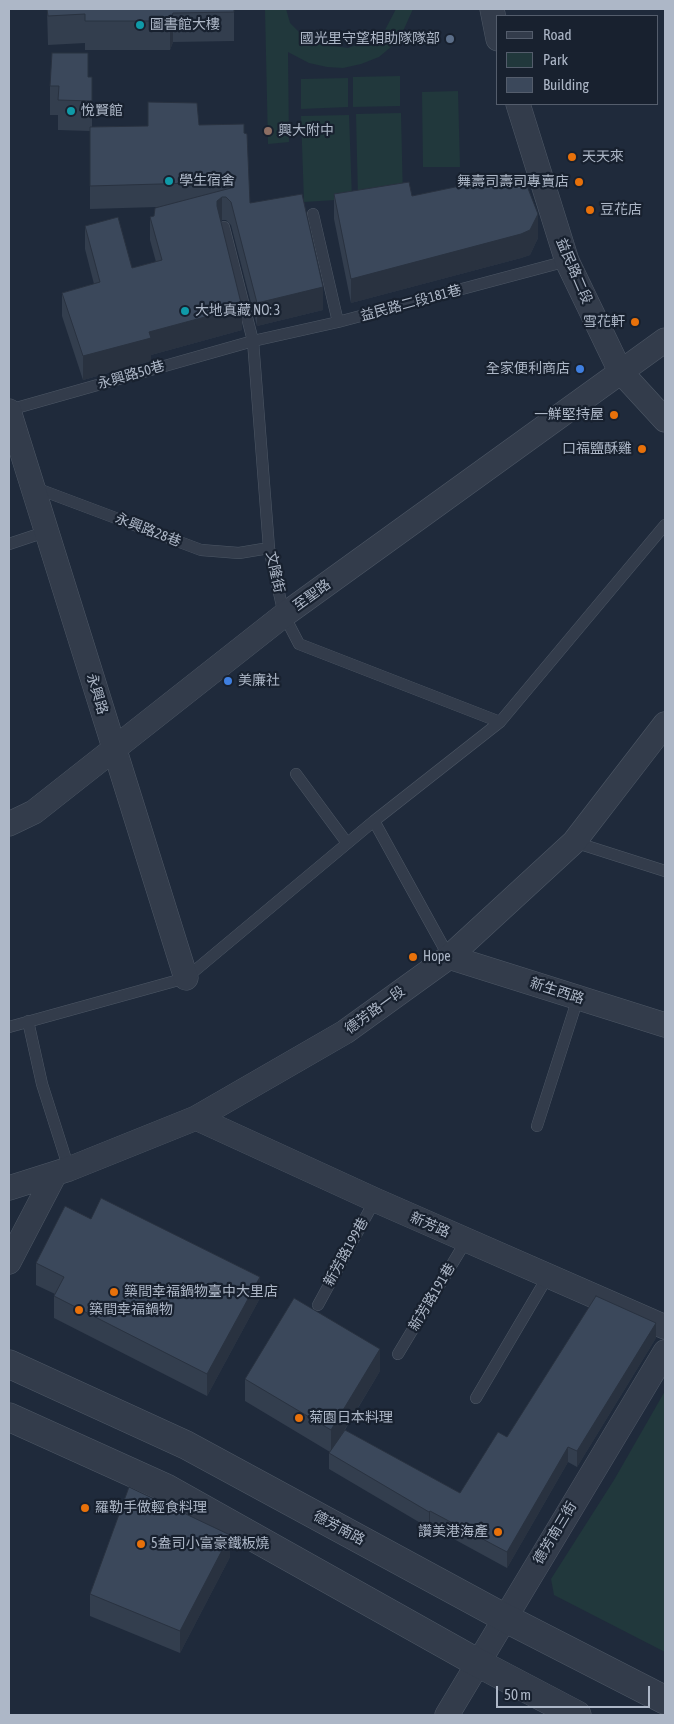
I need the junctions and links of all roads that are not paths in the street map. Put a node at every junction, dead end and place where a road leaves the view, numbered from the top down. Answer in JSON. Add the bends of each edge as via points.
{"nodes":[{"id":1,"x":492,"y":9,"type":"edge"},
{"id":2,"x":497,"y":34,"type":"edge"},
{"id":3,"x":518,"y":105,"type":"edge"},
{"id":4,"x":313,"y":214,"type":"dead end"},
{"id":5,"x":224,"y":227,"type":"edge"},
{"id":6,"x":567,"y":261,"type":"junction"},
{"id":7,"x":338,"y":322,"type":"junction"},
{"id":8,"x":665,"y":340,"type":"edge"},
{"id":9,"x":253,"y":341,"type":"junction"},
{"id":10,"x":620,"y":371,"type":"junction"},
{"id":11,"x":9,"y":410,"type":"edge"},
{"id":12,"x":665,"y":420,"type":"edge"},
{"id":13,"x":31,"y":486,"type":"junction"},
{"id":14,"x":665,"y":525,"type":"edge"},
{"id":15,"x":48,"y":531,"type":"junction"},
{"id":16,"x":9,"y":544,"type":"edge"},
{"id":17,"x":269,"y":548,"type":"junction"},
{"id":18,"x":284,"y":616,"type":"junction"},
{"id":19,"x":500,"y":722,"type":"junction"},
{"id":20,"x":665,"y":724,"type":"edge"},
{"id":21,"x":114,"y":748,"type":"junction"},
{"id":22,"x":296,"y":774,"type":"dead end"},
{"id":23,"x":374,"y":821,"type":"junction"},
{"id":24,"x":9,"y":824,"type":"edge"},
{"id":25,"x":574,"y":842,"type":"junction"},
{"id":26,"x":348,"y":843,"type":"junction"},
{"id":27,"x":665,"y":871,"type":"edge"},
{"id":28,"x":449,"y":957,"type":"junction"},
{"id":29,"x":186,"y":978,"type":"junction"},
{"id":30,"x":578,"y":998,"type":"junction"},
{"id":31,"x":28,"y":1021,"type":"junction"},
{"id":32,"x":665,"y":1025,"type":"edge"},
{"id":33,"x":9,"y":1027,"type":"edge"},
{"id":34,"x":196,"y":1118,"type":"junction"},
{"id":35,"x":537,"y":1126,"type":"dead end"},
{"id":36,"x":62,"y":1171,"type":"junction"},
{"id":37,"x":9,"y":1188,"type":"edge"},
{"id":38,"x":375,"y":1200,"type":"junction"},
{"id":39,"x":466,"y":1241,"type":"junction"},
{"id":40,"x":9,"y":1262,"type":"edge"},
{"id":41,"x":548,"y":1276,"type":"junction"},
{"id":42,"x":318,"y":1305,"type":"dead end"},
{"id":43,"x":665,"y":1327,"type":"edge"},
{"id":44,"x":665,"y":1352,"type":"edge"},
{"id":45,"x":398,"y":1354,"type":"dead end"},
{"id":46,"x":9,"y":1364,"type":"edge"},
{"id":47,"x":476,"y":1398,"type":"dead end"},
{"id":48,"x":9,"y":1417,"type":"edge"},
{"id":49,"x":505,"y":1618,"type":"junction"},
{"id":50,"x":478,"y":1663,"type":"junction"},
{"id":51,"x":665,"y":1700,"type":"edge"},
{"id":52,"x":447,"y":1715,"type":"edge"},
{"id":53,"x":577,"y":1715,"type":"edge"}],
"edges":[{"from":1,"to":2,"type":"street"},
{"from":3,"to":6,"type":"street","name":"益民路二段"},
{"from":4,"to":7,"type":"lane"},
{"from":5,"to":9,"type":"lane","name":"文隆街"},
{"from":6,"to":7,"type":"lane","name":"益民路二段181巷"},
{"from":6,"to":10,"type":"street","name":"益民路二段"},
{"from":7,"to":9,"type":"lane","name":"益民路二段181巷"},
{"from":8,"to":10,"type":"street","name":"至聖路"},
{"from":9,"to":11,"type":"lane","name":"永興路50巷"},
{"from":9,"to":17,"type":"lane","name":"文隆街"},
{"from":10,"to":12,"type":"street","name":"益民路二段"},
{"from":10,"to":18,"type":"street","name":"至聖路"},
{"from":11,"to":13,"type":"street","name":"永興路"},
{"from":13,"to":15,"type":"street","name":"永興路"},
{"from":13,"to":17,"type":"lane","name":"永興路28巷","via":[[201,550],[239,553]]},
{"from":14,"to":19,"type":"lane"},
{"from":15,"to":16,"type":"lane"},
{"from":15,"to":21,"type":"street","name":"永興路"},
{"from":17,"to":18,"type":"lane","name":"文隆街"},
{"from":18,"to":19,"type":"lane","name":"文隆街","via":[[299,644]]},
{"from":18,"to":21,"type":"street","name":"至聖路"},
{"from":19,"to":23,"type":"lane"},
{"from":20,"to":25,"type":"street","name":"德芳路一段"},
{"from":21,"to":24,"type":"street","name":"至聖路","via":[[34,812]]},
{"from":21,"to":29,"type":"street","name":"永興路"},
{"from":22,"to":26,"type":"lane"},
{"from":23,"to":26,"type":"lane"},
{"from":23,"to":28,"type":"lane"},
{"from":25,"to":27,"type":"lane"},
{"from":25,"to":28,"type":"street","name":"德芳路一段"},
{"from":26,"to":29,"type":"lane"},
{"from":28,"to":30,"type":"street","name":"新生西路"},
{"from":28,"to":34,"type":"street","name":"德芳路一段","via":[[345,1032]]},
{"from":29,"to":31,"type":"lane"},
{"from":30,"to":32,"type":"street","name":"新生西路"},
{"from":30,"to":35,"type":"lane"},
{"from":31,"to":33,"type":"lane"},
{"from":31,"to":36,"type":"lane"},
{"from":34,"to":36,"type":"street","name":"德芳路一段"},
{"from":34,"to":38,"type":"street","name":"新芳路"},
{"from":36,"to":37,"type":"street","name":"德芳路一段"},
{"from":36,"to":40,"type":"street"},
{"from":38,"to":39,"type":"street","name":"新芳路"},
{"from":38,"to":42,"type":"lane","name":"新芳路199巷"},
{"from":39,"to":41,"type":"street","name":"新芳路"},
{"from":39,"to":45,"type":"lane","name":"新芳路191巷"},
{"from":41,"to":43,"type":"street","name":"新芳路"},
{"from":41,"to":47,"type":"lane"},
{"from":44,"to":49,"type":"street","name":"德芳南三街"},
{"from":46,"to":49,"type":"street","name":"德芳南路","via":[[186,1445]]},
{"from":48,"to":50,"type":"street","via":[[166,1488]]},
{"from":49,"to":50,"type":"street","name":"德芳南三街"},
{"from":49,"to":51,"type":"street","name":"德芳南路"},
{"from":50,"to":52,"type":"street","name":"德芳南三街"},
{"from":50,"to":53,"type":"street"}]}
